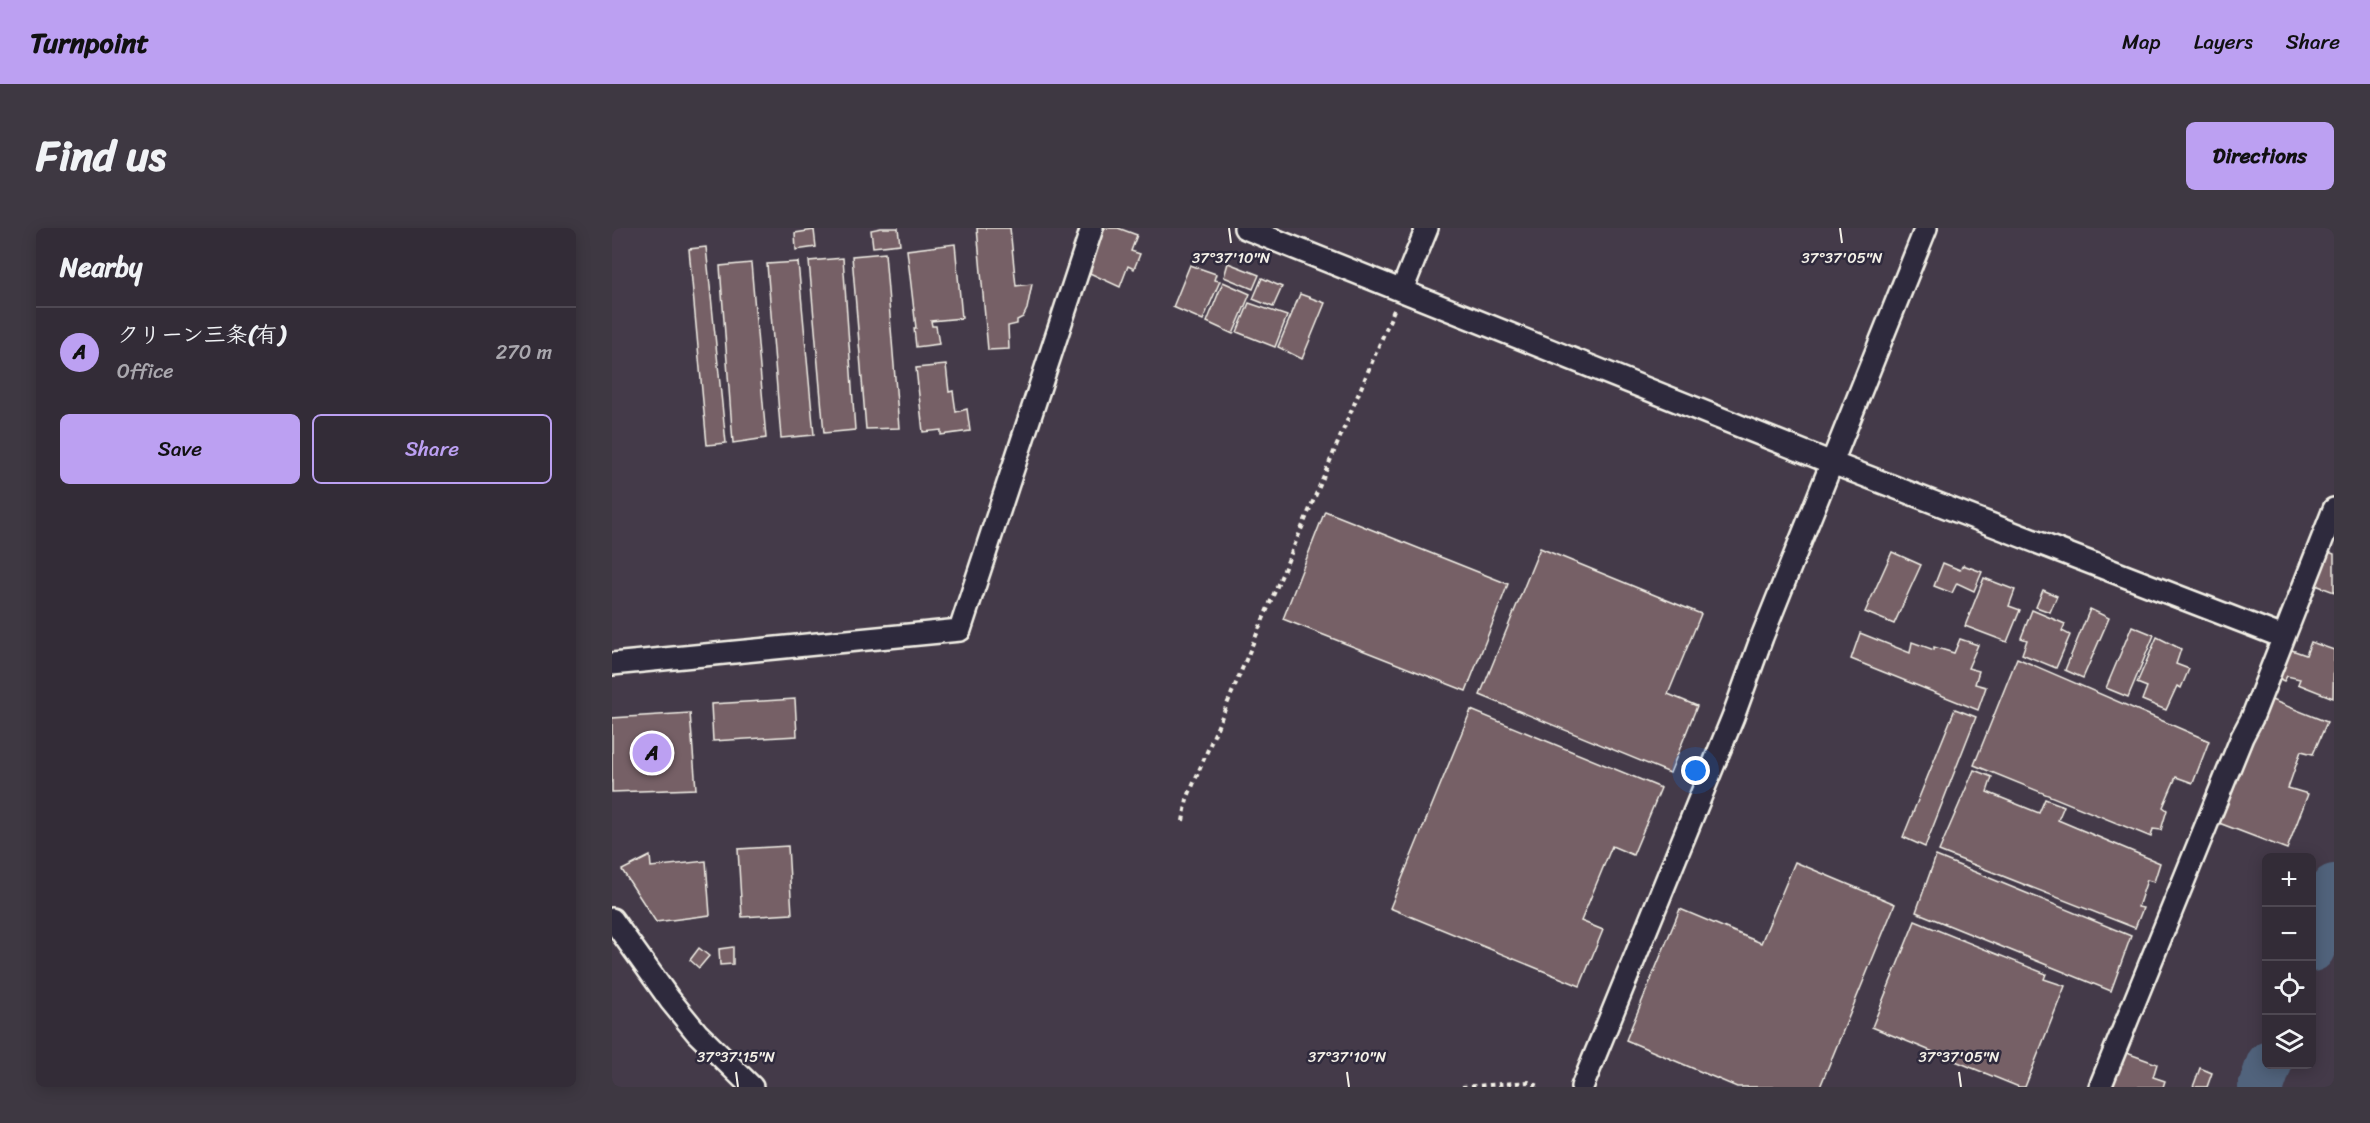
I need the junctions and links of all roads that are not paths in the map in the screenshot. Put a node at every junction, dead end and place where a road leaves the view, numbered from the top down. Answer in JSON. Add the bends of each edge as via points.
{"nodes":[{"id":1,"x":1092,"y":228,"type":"edge"},
{"id":2,"x":1245,"y":228,"type":"edge"},
{"id":3,"x":1427,"y":228,"type":"edge"},
{"id":4,"x":1926,"y":228,"type":"edge"},
{"id":5,"x":1402,"y":290,"type":"junction"},
{"id":6,"x":1832,"y":462,"type":"junction"},
{"id":7,"x":2334,"y":509,"type":"edge"},
{"id":8,"x":2283,"y":637,"type":"junction"},
{"id":9,"x":612,"y":664,"type":"edge"},
{"id":10,"x":612,"y":920,"type":"edge"},
{"id":11,"x":752,"y":1087,"type":"edge"},
{"id":12,"x":1582,"y":1087,"type":"edge"},
{"id":13,"x":2100,"y":1087,"type":"edge"}],
"edges":[{"from":1,"to":9,"type":"street","via":[[960,630]]},
{"from":2,"to":5,"type":"street"},
{"from":3,"to":5,"type":"street"},
{"from":4,"to":6,"type":"street"},
{"from":5,"to":6,"type":"street"},
{"from":6,"to":8,"type":"street"},
{"from":6,"to":12,"type":"street"},
{"from":7,"to":8,"type":"street"},
{"from":8,"to":13,"type":"street"},
{"from":10,"to":11,"type":"street","via":[[697,1034]]}]}
